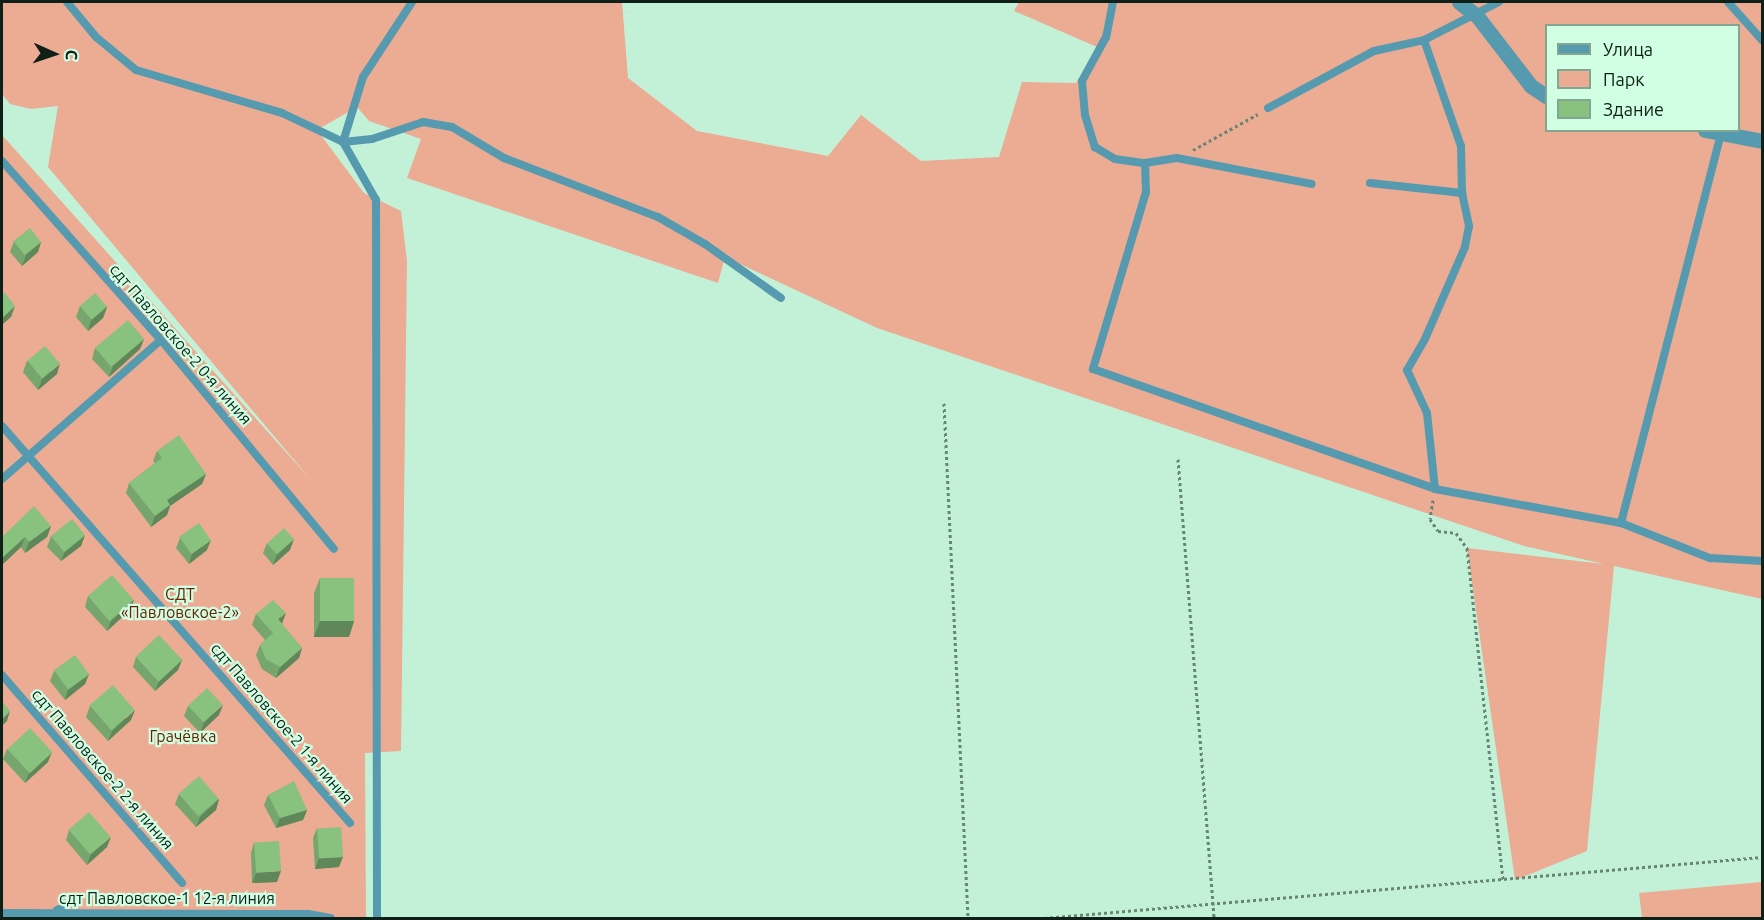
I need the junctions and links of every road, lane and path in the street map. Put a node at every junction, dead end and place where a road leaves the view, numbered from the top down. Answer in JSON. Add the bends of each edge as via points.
{"nodes":[{"id":1,"x":67,"y":2,"type":"edge"},
{"id":2,"x":412,"y":2,"type":"edge"},
{"id":3,"x":1113,"y":2,"type":"edge"},
{"id":4,"x":1459,"y":2,"type":"edge"},
{"id":5,"x":1499,"y":2,"type":"edge"},
{"id":6,"x":1728,"y":2,"type":"edge"},
{"id":7,"x":1477,"y":16,"type":"junction"},
{"id":8,"x":1424,"y":40,"type":"junction"},
{"id":9,"x":1762,"y":40,"type":"edge"},
{"id":10,"x":1545,"y":95,"type":"edge"},
{"id":11,"x":1268,"y":108,"type":"joint"},
{"id":12,"x":1713,"y":132,"type":"edge"},
{"id":13,"x":1721,"y":134,"type":"junction"},
{"id":14,"x":1762,"y":141,"type":"edge"},
{"id":15,"x":343,"y":142,"type":"junction"},
{"id":16,"x":1177,"y":158,"type":"junction"},
{"id":17,"x":2,"y":161,"type":"edge"},
{"id":18,"x":1145,"y":163,"type":"junction"},
{"id":19,"x":1370,"y":183,"type":"dead end"},
{"id":20,"x":1312,"y":184,"type":"dead end"},
{"id":21,"x":1462,"y":193,"type":"junction"},
{"id":22,"x":782,"y":298,"type":"dead end"},
{"id":23,"x":161,"y":340,"type":"junction"},
{"id":24,"x":944,"y":403,"type":"dead end"},
{"id":25,"x":2,"y":426,"type":"edge"},
{"id":26,"x":28,"y":456,"type":"junction"},
{"id":27,"x":1178,"y":459,"type":"dead end"},
{"id":28,"x":2,"y":479,"type":"edge"},
{"id":29,"x":1435,"y":489,"type":"junction"},
{"id":30,"x":1622,"y":524,"type":"junction"},
{"id":31,"x":334,"y":549,"type":"dead end"},
{"id":32,"x":1762,"y":561,"type":"edge"},
{"id":33,"x":2,"y":675,"type":"edge"},
{"id":34,"x":350,"y":824,"type":"dead end"},
{"id":35,"x":1762,"y":857,"type":"edge"},
{"id":36,"x":1503,"y":881,"type":"junction"},
{"id":37,"x":182,"y":883,"type":"dead end"},
{"id":38,"x":1213,"y":904,"type":"junction"},
{"id":39,"x":2,"y":913,"type":"edge"},
{"id":40,"x":59,"y":915,"type":"edge"},
{"id":41,"x":331,"y":918,"type":"edge"},
{"id":42,"x":377,"y":918,"type":"edge"},
{"id":43,"x":968,"y":918,"type":"edge"},
{"id":44,"x":1044,"y":918,"type":"edge"},
{"id":45,"x":1215,"y":918,"type":"edge"}],
"edges":[{"from":1,"to":15,"type":"lane","via":[[96,37],[136,70],[282,113]]},
{"from":2,"to":15,"type":"lane","via":[[363,77]]},
{"from":3,"to":18,"type":"lane","via":[[1106,37],[1082,81],[1085,115],[1095,147],[1115,159]]},
{"from":4,"to":7,"type":"street"},
{"from":5,"to":7,"type":"lane"},
{"from":6,"to":9,"type":"lane"},
{"from":7,"to":8,"type":"lane"},
{"from":7,"to":10,"type":"street","via":[[1530,86]]},
{"from":8,"to":11,"type":"lane","via":[[1374,51]]},
{"from":8,"to":21,"type":"lane","via":[[1461,146]]},
{"from":11,"to":16,"type":"path"},
{"from":12,"to":13,"type":"street"},
{"from":13,"to":14,"type":"street"},
{"from":13,"to":30,"type":"lane"},
{"from":15,"to":22,"type":"lane","via":[[372,139],[423,122],[452,127],[504,159],[658,217],[705,244]]},
{"from":15,"to":42,"type":"lane","via":[[376,200]]},
{"from":16,"to":18,"type":"lane"},
{"from":16,"to":20,"type":"lane"},
{"from":17,"to":23,"type":"lane","name":"сдт Павловское-2 0-я линия"},
{"from":18,"to":29,"type":"lane","via":[[1146,192],[1093,369]]},
{"from":19,"to":21,"type":"lane"},
{"from":21,"to":29,"type":"lane","via":[[1469,226],[1465,248],[1407,370],[1427,412]]},
{"from":23,"to":26,"type":"lane"},
{"from":23,"to":31,"type":"lane","name":"сдт Павловское-2 0-я линия"},
{"from":24,"to":43,"type":"path"},
{"from":25,"to":26,"type":"lane","name":"сдт Павловское-2 1-я линия"},
{"from":26,"to":28,"type":"lane"},
{"from":26,"to":34,"type":"lane","name":"сдт Павловское-2 1-я линия"},
{"from":27,"to":38,"type":"path"},
{"from":29,"to":30,"type":"lane"},
{"from":29,"to":36,"type":"path","via":[[1430,519],[1438,531],[1456,533],[1467,548]]},
{"from":30,"to":32,"type":"lane","via":[[1710,558]]},
{"from":33,"to":37,"type":"lane","name":"сдт Павловское-2 2-я линия"},
{"from":35,"to":36,"type":"path"},
{"from":36,"to":38,"type":"path"},
{"from":38,"to":44,"type":"path"},
{"from":38,"to":45,"type":"path"},
{"from":39,"to":40,"type":"lane","name":"сдт Павловское-1 12-я линия"},
{"from":40,"to":41,"type":"lane","name":"сдт Павловское-1 12-я линия","via":[[308,914]]}]}
